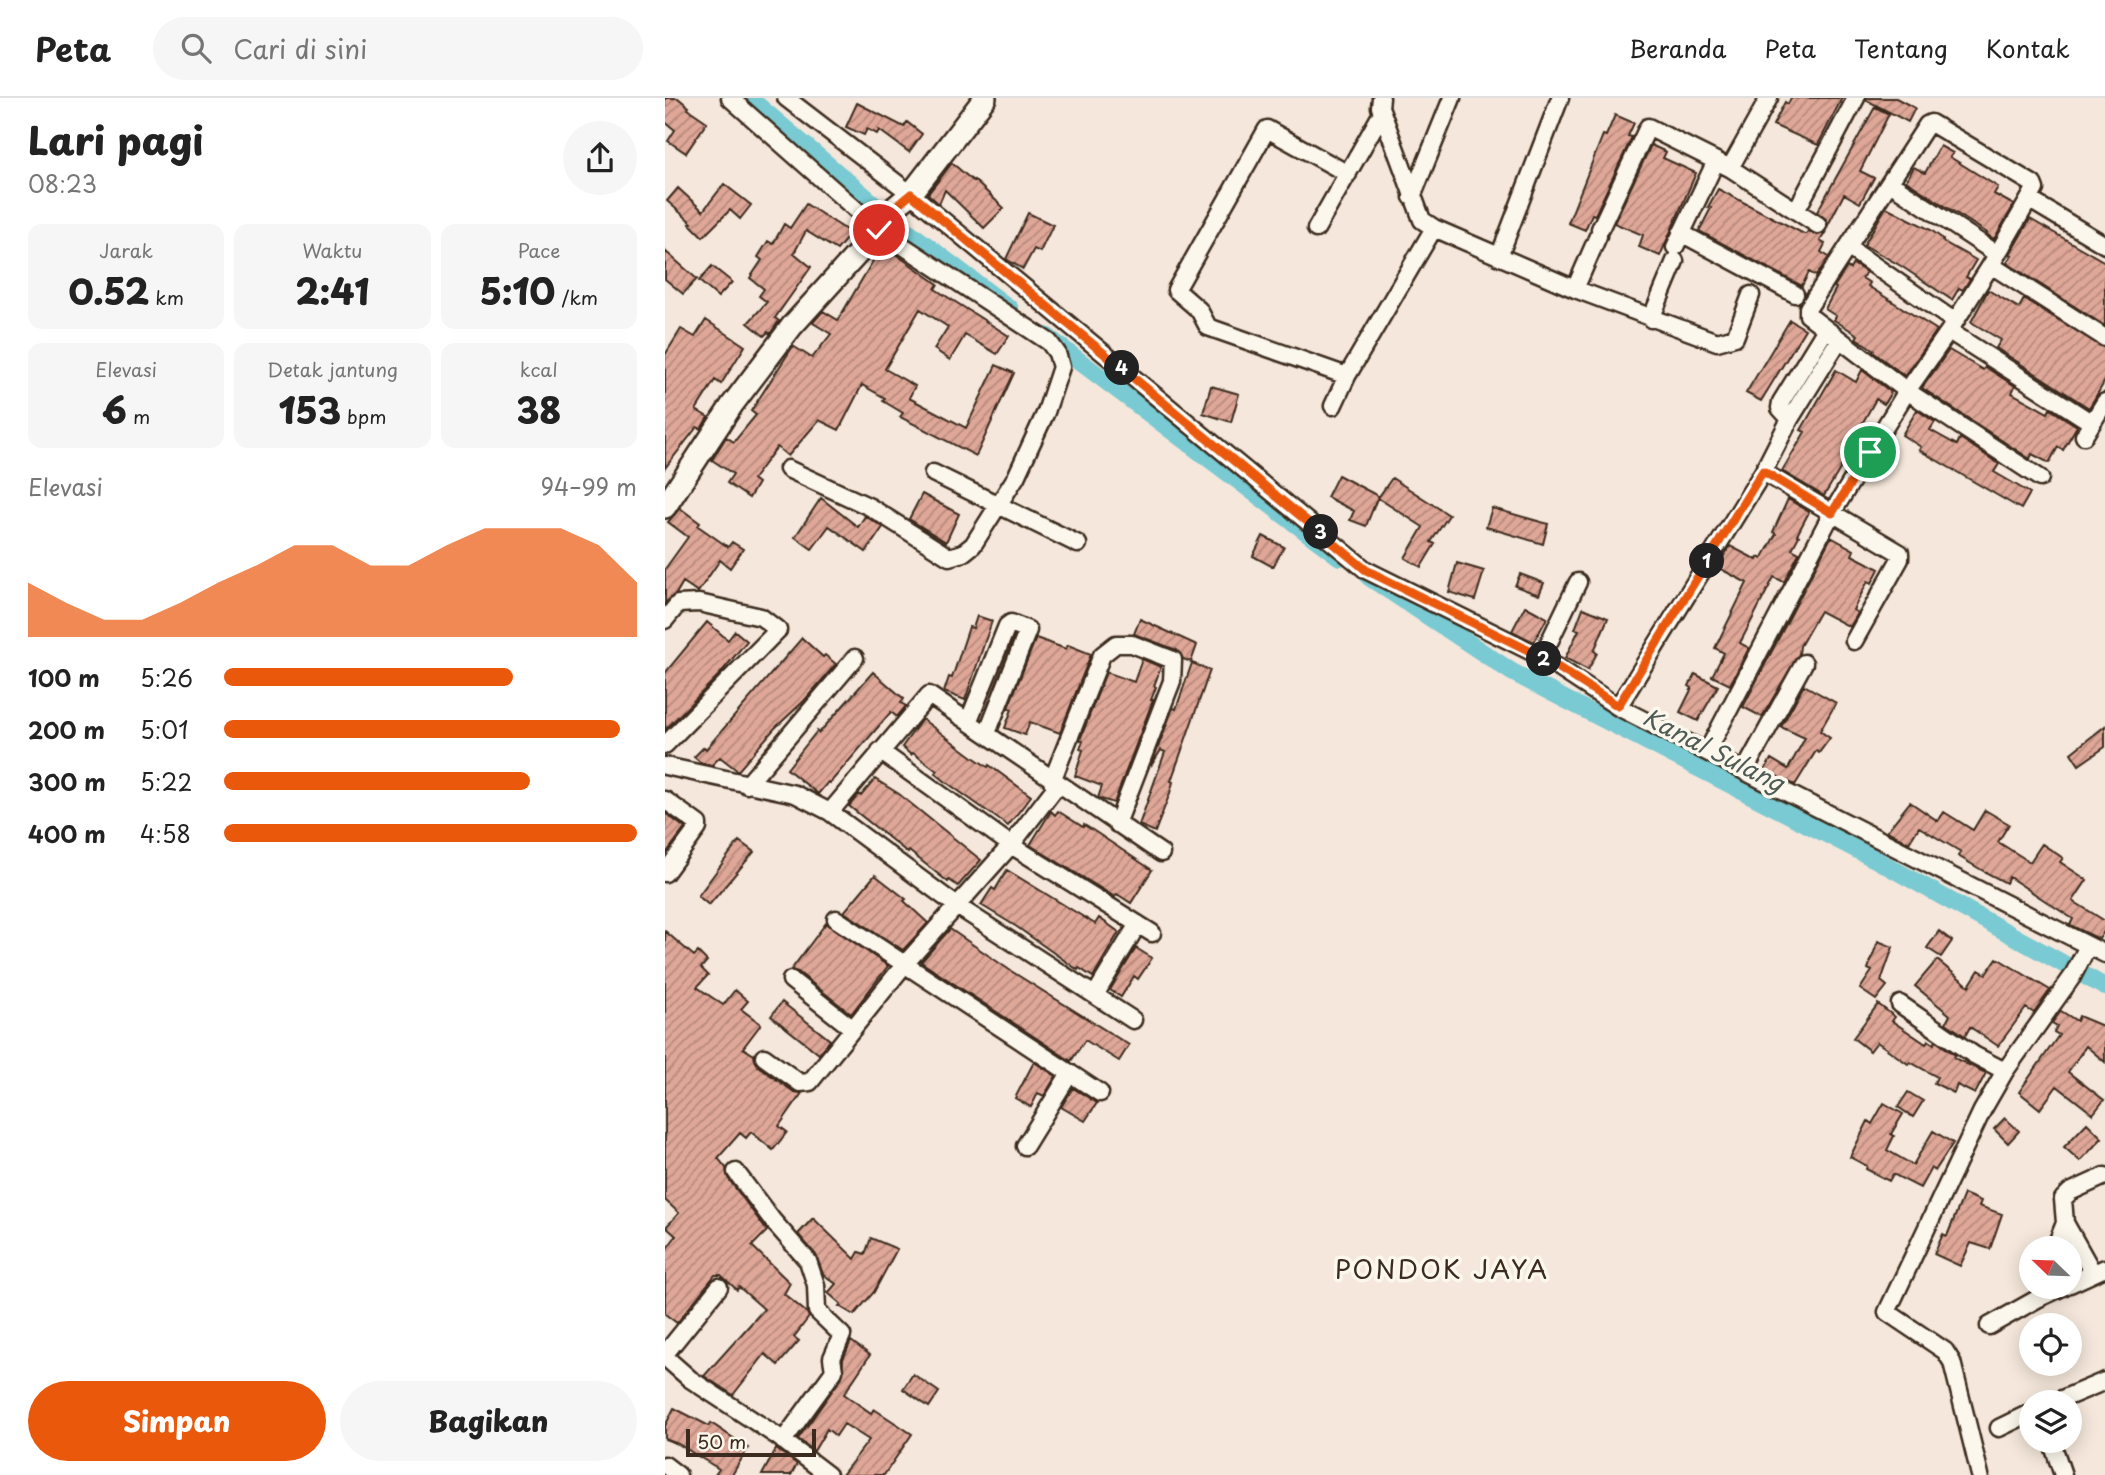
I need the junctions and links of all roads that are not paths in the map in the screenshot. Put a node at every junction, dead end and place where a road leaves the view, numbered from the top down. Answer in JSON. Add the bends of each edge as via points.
{"nodes":[{"id":1,"x":730,"y":98,"type":"edge"},
{"id":2,"x":786,"y":98,"type":"edge"},
{"id":3,"x":985,"y":98,"type":"edge"},
{"id":4,"x":1453,"y":98,"type":"edge"},
{"id":5,"x":1560,"y":98,"type":"edge"},
{"id":6,"x":1769,"y":98,"type":"edge"},
{"id":7,"x":1856,"y":98,"type":"edge"},
{"id":8,"x":1381,"y":106,"type":"edge"},
{"id":9,"x":1723,"y":164,"type":"junction"},
{"id":10,"x":1348,"y":174,"type":"junction"},
{"id":11,"x":1890,"y":183,"type":"junction"},
{"id":12,"x":911,"y":194,"type":"junction"},
{"id":13,"x":1412,"y":197,"type":"junction"},
{"id":14,"x":2030,"y":200,"type":"junction"},
{"id":15,"x":1796,"y":211,"type":"junction"},
{"id":16,"x":885,"y":220,"type":"junction"},
{"id":17,"x":1818,"y":225,"type":"dead end"},
{"id":18,"x":1434,"y":228,"type":"junction"},
{"id":19,"x":1316,"y":229,"type":"dead end"},
{"id":20,"x":2105,"y":245,"type":"edge"},
{"id":21,"x":1677,"y":247,"type":"junction"},
{"id":22,"x":1849,"y":248,"type":"junction"},
{"id":23,"x":1499,"y":257,"type":"junction"},
{"id":24,"x":1994,"y":259,"type":"junction"},
{"id":25,"x":1575,"y":289,"type":"junction"},
{"id":26,"x":1794,"y":294,"type":"dead end"},
{"id":27,"x":1751,"y":295,"type":"dead end"},
{"id":28,"x":1651,"y":319,"type":"junction"},
{"id":29,"x":1952,"y":326,"type":"junction"},
{"id":30,"x":1826,"y":329,"type":"junction"},
{"id":31,"x":2105,"y":338,"type":"edge"},
{"id":32,"x":1839,"y":340,"type":"junction"},
{"id":33,"x":1347,"y":376,"type":"junction"},
{"id":34,"x":1907,"y":391,"type":"junction"},
{"id":35,"x":1333,"y":406,"type":"dead end"},
{"id":36,"x":2097,"y":418,"type":"edge"},
{"id":37,"x":1790,"y":419,"type":"junction"},
{"id":38,"x":787,"y":469,"type":"dead end"},
{"id":39,"x":1763,"y":471,"type":"junction"},
{"id":40,"x":933,"y":473,"type":"dead end"},
{"id":41,"x":2040,"y":478,"type":"dead end"},
{"id":42,"x":998,"y":506,"type":"junction"},
{"id":43,"x":665,"y":507,"type":"edge"},
{"id":44,"x":1832,"y":513,"type":"junction"},
{"id":45,"x":1078,"y":544,"type":"dead end"},
{"id":46,"x":1578,"y":582,"type":"dead end"},
{"id":47,"x":665,"y":620,"type":"edge"},
{"id":48,"x":1854,"y":640,"type":"dead end"},
{"id":49,"x":1542,"y":657,"type":"junction"},
{"id":50,"x":855,"y":658,"type":"dead end"},
{"id":51,"x":1804,"y":663,"type":"dead end"},
{"id":52,"x":1618,"y":706,"type":"junction"},
{"id":53,"x":969,"y":720,"type":"junction"},
{"id":54,"x":987,"y":733,"type":"junction"},
{"id":55,"x":665,"y":745,"type":"edge"},
{"id":56,"x":1708,"y":750,"type":"junction"},
{"id":57,"x":880,"y":751,"type":"junction"},
{"id":58,"x":665,"y":766,"type":"edge"},
{"id":59,"x":1745,"y":770,"type":"junction"},
{"id":60,"x":1055,"y":783,"type":"junction"},
{"id":61,"x":747,"y":785,"type":"junction"},
{"id":62,"x":665,"y":800,"type":"edge"},
{"id":63,"x":830,"y":812,"type":"junction"},
{"id":64,"x":1117,"y":824,"type":"junction"},
{"id":65,"x":1011,"y":845,"type":"junction"},
{"id":66,"x":1161,"y":853,"type":"dead end"},
{"id":67,"x":665,"y":873,"type":"edge"},
{"id":68,"x":957,"y":906,"type":"junction"},
{"id":69,"x":836,"y":919,"type":"dead end"},
{"id":70,"x":2097,"y":950,"type":"edge"},
{"id":71,"x":904,"y":965,"type":"junction"},
{"id":72,"x":791,"y":980,"type":"dead end"},
{"id":73,"x":1095,"y":995,"type":"junction"},
{"id":74,"x":1901,"y":1004,"type":"dead end"},
{"id":75,"x":1133,"y":1020,"type":"dead end"},
{"id":76,"x":853,"y":1029,"type":"junction"},
{"id":77,"x":764,"y":1057,"type":"dead end"},
{"id":78,"x":2005,"y":1071,"type":"junction"},
{"id":79,"x":1070,"y":1073,"type":"junction"},
{"id":80,"x":1100,"y":1093,"type":"dead end"},
{"id":81,"x":1025,"y":1146,"type":"dead end"},
{"id":82,"x":736,"y":1172,"type":"dead end"},
{"id":83,"x":2105,"y":1176,"type":"edge"},
{"id":84,"x":2065,"y":1223,"type":"junction"},
{"id":85,"x":2060,"y":1236,"type":"edge"},
{"id":86,"x":2099,"y":1271,"type":"edge"},
{"id":87,"x":2083,"y":1278,"type":"edge"},
{"id":88,"x":719,"y":1287,"type":"dead end"},
{"id":89,"x":2029,"y":1299,"type":"edge"},
{"id":90,"x":1989,"y":1326,"type":"dead end"},
{"id":91,"x":665,"y":1356,"type":"edge"},
{"id":92,"x":2105,"y":1381,"type":"edge"},
{"id":93,"x":2082,"y":1391,"type":"edge"},
{"id":94,"x":2019,"y":1418,"type":"edge"},
{"id":95,"x":1999,"y":1428,"type":"dead end"},
{"id":96,"x":783,"y":1441,"type":"junction"},
{"id":97,"x":2056,"y":1453,"type":"edge"},
{"id":98,"x":665,"y":1465,"type":"edge"},
{"id":99,"x":678,"y":1475,"type":"edge"},
{"id":100,"x":828,"y":1475,"type":"edge"},
{"id":101,"x":1980,"y":1475,"type":"edge"},
{"id":102,"x":2063,"y":1475,"type":"edge"}],
"edges":[{"from":1,"to":16,"type":"street"},
{"from":2,"to":12,"type":"street"},
{"from":3,"to":12,"type":"street"},
{"from":4,"to":13,"type":"street"},
{"from":5,"to":23,"type":"street"},
{"from":6,"to":9,"type":"street"},
{"from":7,"to":15,"type":"street"},
{"from":8,"to":10,"type":"street"},
{"from":8,"to":13,"type":"street"},
{"from":9,"to":15,"type":"street"},
{"from":9,"to":21,"type":"street"},
{"from":9,"to":25,"type":"street","via":[[1648,127]]},
{"from":10,"to":19,"type":"street"},
{"from":10,"to":33,"type":"street","via":[[1267,129],[1176,290],[1199,310],[1208,327]]},
{"from":11,"to":14,"type":"street","via":[[1927,125],[1933,123],[2033,184]]},
{"from":11,"to":22,"type":"street"},
{"from":11,"to":24,"type":"street"},
{"from":12,"to":16,"type":"street"},
{"from":12,"to":49,"type":"street","via":[[1366,570]]},
{"from":13,"to":18,"type":"street","via":[[1422,220]]},
{"from":14,"to":20,"type":"street"},
{"from":14,"to":24,"type":"street"},
{"from":15,"to":17,"type":"street"},
{"from":16,"to":42,"type":"street","via":[[1049,342],[1057,353],[1061,367],[1046,412]]},
{"from":16,"to":43,"type":"street","via":[[732,405]]},
{"from":18,"to":23,"type":"street"},
{"from":18,"to":33,"type":"street"},
{"from":21,"to":26,"type":"street"},
{"from":21,"to":28,"type":"street"},
{"from":22,"to":29,"type":"street"},
{"from":22,"to":30,"type":"street","via":[[1808,308],[1808,315]]},
{"from":23,"to":25,"type":"street"},
{"from":24,"to":29,"type":"street"},
{"from":24,"to":31,"type":"street"},
{"from":25,"to":28,"type":"street"},
{"from":27,"to":28,"type":"street","via":[[1735,337],[1717,342]]},
{"from":29,"to":34,"type":"street"},
{"from":29,"to":36,"type":"street"},
{"from":30,"to":32,"type":"street"},
{"from":30,"to":37,"type":"street","via":[[1781,402],[1780,408]]},
{"from":32,"to":34,"type":"street"},
{"from":32,"to":37,"type":"street"},
{"from":33,"to":35,"type":"street"},
{"from":34,"to":41,"type":"street"},
{"from":34,"to":44,"type":"street"},
{"from":37,"to":39,"type":"street"},
{"from":38,"to":42,"type":"street","via":[[870,508],[949,557],[973,545]]},
{"from":39,"to":44,"type":"street"},
{"from":39,"to":52,"type":"street"},
{"from":40,"to":42,"type":"street"},
{"from":42,"to":45,"type":"street"},
{"from":44,"to":48,"type":"street","via":[[1900,553]]},
{"from":44,"to":56,"type":"street"},
{"from":46,"to":49,"type":"street"},
{"from":47,"to":55,"type":"street","via":[[678,604],[699,603],[761,617],[778,630]]},
{"from":49,"to":52,"type":"street"},
{"from":50,"to":61,"type":"street"},
{"from":51,"to":59,"type":"street"},
{"from":52,"to":56,"type":"street"},
{"from":53,"to":54,"type":"street"},
{"from":53,"to":54,"type":"street","via":[[1007,626],[1011,623],[1028,630]]},
{"from":53,"to":57,"type":"street","via":[[929,695]]},
{"from":54,"to":60,"type":"street"},
{"from":56,"to":59,"type":"street"},
{"from":57,"to":63,"type":"street"},
{"from":57,"to":65,"type":"street"},
{"from":58,"to":61,"type":"street"},
{"from":59,"to":70,"type":"street"},
{"from":60,"to":64,"type":"street"},
{"from":60,"to":64,"type":"street","via":[[1102,655],[1116,644],[1132,644],[1173,660],[1172,681]]},
{"from":60,"to":65,"type":"street"},
{"from":61,"to":63,"type":"street","via":[[795,794]]},
{"from":62,"to":67,"type":"street","via":[[698,824]]},
{"from":63,"to":68,"type":"street"},
{"from":64,"to":66,"type":"street"},
{"from":65,"to":68,"type":"street"},
{"from":65,"to":73,"type":"street","via":[[1145,929]]},
{"from":68,"to":71,"type":"street"},
{"from":68,"to":73,"type":"street"},
{"from":69,"to":71,"type":"street"},
{"from":70,"to":78,"type":"street","via":[[2072,977]]},
{"from":71,"to":76,"type":"street"},
{"from":71,"to":79,"type":"street"},
{"from":72,"to":76,"type":"street"},
{"from":73,"to":75,"type":"street"},
{"from":74,"to":78,"type":"street","via":[[1973,1055]]},
{"from":76,"to":77,"type":"street","via":[[808,1083],[800,1083]]},
{"from":78,"to":101,"type":"street","via":[[1887,1312],[1945,1351],[1952,1362]]},
{"from":79,"to":80,"type":"street"},
{"from":79,"to":81,"type":"street"},
{"from":82,"to":96,"type":"street","via":[[808,1261],[816,1285],[817,1311],[842,1335],[832,1357],[834,1371]]},
{"from":83,"to":84,"type":"street","via":[[2063,1199]]},
{"from":84,"to":85,"type":"street"},
{"from":84,"to":86,"type":"street"},
{"from":86,"to":87,"type":"street"},
{"from":88,"to":91,"type":"street"},
{"from":89,"to":90,"type":"street"},
{"from":91,"to":96,"type":"street","via":[[690,1379]]},
{"from":92,"to":93,"type":"street"},
{"from":94,"to":95,"type":"street"},
{"from":96,"to":100,"type":"street"},
{"from":97,"to":102,"type":"street"},
{"from":98,"to":99,"type":"street"}]}
